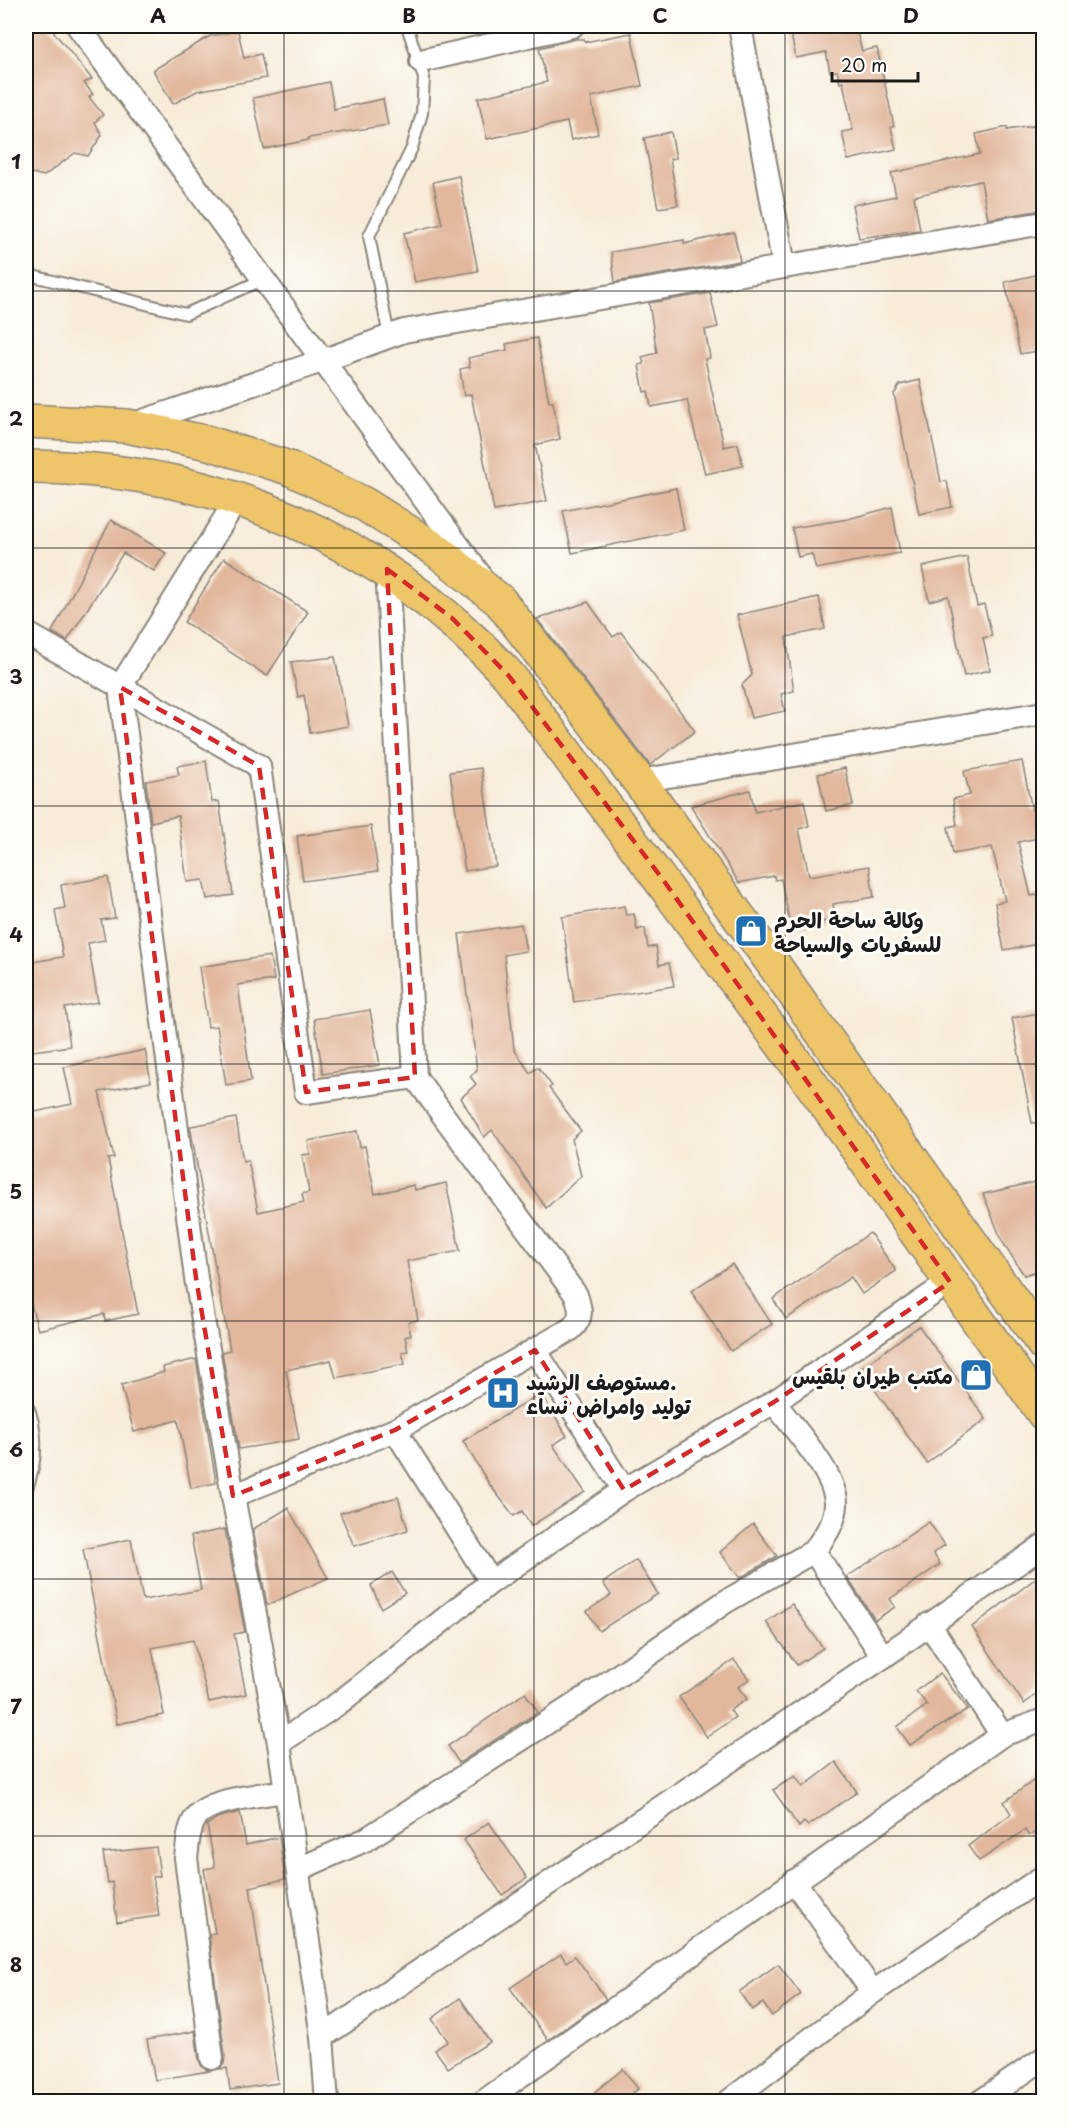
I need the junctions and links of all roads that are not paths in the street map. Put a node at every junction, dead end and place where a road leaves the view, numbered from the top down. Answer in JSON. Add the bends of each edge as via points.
{"nodes":[{"id":1,"x":78,"y":26,"type":"edge"},
{"id":2,"x":407,"y":26,"type":"edge"},
{"id":3,"x":572,"y":26,"type":"edge"},
{"id":4,"x":740,"y":26,"type":"edge"},
{"id":5,"x":421,"y":61,"type":"junction"},
{"id":6,"x":1044,"y":223,"type":"edge"},
{"id":7,"x":784,"y":266,"type":"junction"},
{"id":8,"x":26,"y":268,"type":"edge"},
{"id":9,"x":264,"y":279,"type":"junction"},
{"id":10,"x":389,"y":336,"type":"junction"},
{"id":11,"x":325,"y":360,"type":"junction"},
{"id":12,"x":26,"y":421,"type":"edge"},
{"id":13,"x":128,"y":426,"type":"junction"},
{"id":14,"x":26,"y":467,"type":"edge"},
{"id":15,"x":237,"y":499,"type":"junction"},
{"id":16,"x":387,"y":569,"type":"junction"},
{"id":17,"x":500,"y":602,"type":"junction"},
{"id":18,"x":26,"y":633,"type":"edge"},
{"id":19,"x":120,"y":687,"type":"junction"},
{"id":20,"x":1044,"y":713,"type":"edge"},
{"id":21,"x":639,"y":781,"type":"junction"},
{"id":22,"x":415,"y":1077,"type":"junction"},
{"id":23,"x":950,"y":1282,"type":"junction"},
{"id":24,"x":1044,"y":1345,"type":"edge"},
{"id":25,"x":535,"y":1350,"type":"junction"},
{"id":26,"x":26,"y":1402,"type":"edge"},
{"id":27,"x":774,"y":1402,"type":"junction"},
{"id":28,"x":1044,"y":1414,"type":"edge"},
{"id":29,"x":395,"y":1430,"type":"junction"},
{"id":30,"x":624,"y":1490,"type":"junction"},
{"id":31,"x":26,"y":1492,"type":"edge"},
{"id":32,"x":233,"y":1496,"type":"junction"},
{"id":33,"x":1044,"y":1545,"type":"edge"},
{"id":34,"x":814,"y":1551,"type":"junction"},
{"id":35,"x":490,"y":1582,"type":"junction"},
{"id":36,"x":929,"y":1624,"type":"junction"},
{"id":37,"x":884,"y":1657,"type":"junction"},
{"id":38,"x":1044,"y":1720,"type":"edge"},
{"id":39,"x":1002,"y":1735,"type":"junction"},
{"id":40,"x":279,"y":1743,"type":"junction"},
{"id":41,"x":285,"y":1791,"type":"junction"},
{"id":42,"x":299,"y":1869,"type":"junction"},
{"id":43,"x":1044,"y":1876,"type":"edge"},
{"id":44,"x":795,"y":1881,"type":"junction"},
{"id":45,"x":873,"y":1992,"type":"junction"},
{"id":46,"x":322,"y":2037,"type":"junction"},
{"id":47,"x":212,"y":2058,"type":"dead end"},
{"id":48,"x":1044,"y":2058,"type":"edge"},
{"id":49,"x":327,"y":2102,"type":"edge"},
{"id":50,"x":483,"y":2102,"type":"edge"},
{"id":51,"x":728,"y":2102,"type":"edge"},
{"id":52,"x":980,"y":2102,"type":"edge"}],
"edges":[{"from":1,"to":9,"type":"street"},
{"from":2,"to":5,"type":"lane"},
{"from":3,"to":5,"type":"street"},
{"from":4,"to":7,"type":"street"},
{"from":5,"to":10,"type":"lane","via":[[422,113],[412,148],[369,236]]},
{"from":6,"to":7,"type":"street"},
{"from":7,"to":10,"type":"street"},
{"from":8,"to":9,"type":"lane","via":[[33,276],[186,314]]},
{"from":9,"to":11,"type":"street"},
{"from":10,"to":11,"type":"street"},
{"from":11,"to":13,"type":"street"},
{"from":11,"to":17,"type":"street"},
{"from":12,"to":13,"type":"main road"},
{"from":13,"to":17,"type":"main road","via":[[209,442],[289,468],[364,504],[425,542]]},
{"from":14,"to":15,"type":"main road","via":[[106,472],[172,482]]},
{"from":15,"to":16,"type":"main road","via":[[315,528]]},
{"from":15,"to":19,"type":"street"},
{"from":16,"to":22,"type":"street"},
{"from":16,"to":23,"type":"main road","via":[[452,618],[509,676],[797,1063]]},
{"from":17,"to":21,"type":"main road"},
{"from":18,"to":19,"type":"street"},
{"from":19,"to":22,"type":"street","via":[[259,766],[306,1092]]},
{"from":19,"to":32,"type":"street","via":[[196,1278]]},
{"from":20,"to":21,"type":"street"},
{"from":21,"to":24,"type":"main road"},
{"from":22,"to":25,"type":"street","via":[[576,1296],[581,1312],[578,1323]]},
{"from":23,"to":27,"type":"street"},
{"from":23,"to":28,"type":"main road"},
{"from":25,"to":29,"type":"street"},
{"from":25,"to":30,"type":"street"},
{"from":26,"to":31,"type":"lane","via":[[36,1436],[35,1467]]},
{"from":27,"to":30,"type":"street"},
{"from":27,"to":34,"type":"street","via":[[832,1482],[836,1505],[831,1526]]},
{"from":29,"to":32,"type":"street"},
{"from":29,"to":35,"type":"street"},
{"from":30,"to":35,"type":"street"},
{"from":32,"to":40,"type":"street"},
{"from":33,"to":36,"type":"street"},
{"from":34,"to":37,"type":"street"},
{"from":34,"to":42,"type":"street","via":[[725,1602],[596,1691],[365,1840]]},
{"from":35,"to":40,"type":"street","via":[[339,1703]]},
{"from":36,"to":37,"type":"street"},
{"from":36,"to":39,"type":"street"},
{"from":37,"to":46,"type":"street"},
{"from":38,"to":39,"type":"street"},
{"from":39,"to":44,"type":"street"},
{"from":40,"to":41,"type":"street"},
{"from":41,"to":42,"type":"street"},
{"from":41,"to":47,"type":"street","via":[[218,1803],[198,1814],[190,1828],[186,1858]]},
{"from":42,"to":46,"type":"street"},
{"from":43,"to":45,"type":"street"},
{"from":44,"to":45,"type":"street"},
{"from":44,"to":50,"type":"street"},
{"from":45,"to":51,"type":"street"},
{"from":46,"to":49,"type":"street"},
{"from":48,"to":52,"type":"street"}]}
